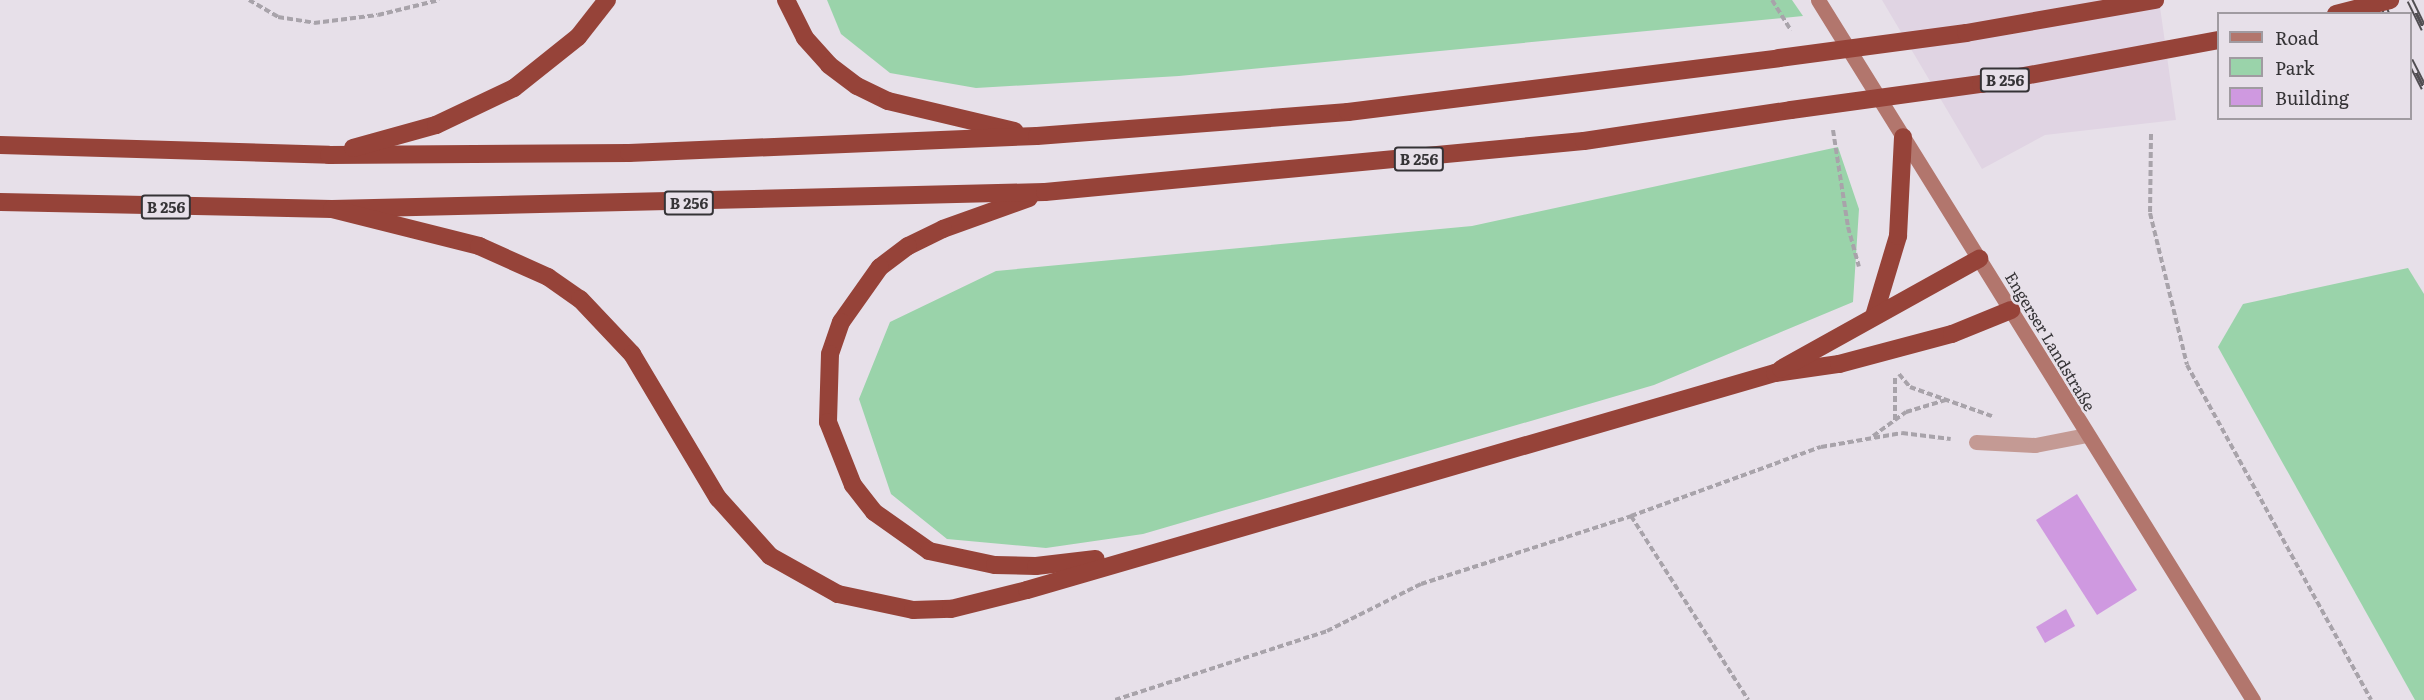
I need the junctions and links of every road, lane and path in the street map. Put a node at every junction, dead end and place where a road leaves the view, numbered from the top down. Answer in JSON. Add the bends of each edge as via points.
{"nodes":[{"id":1,"x":249,"y":0,"type":"edge"},
{"id":2,"x":439,"y":0,"type":"edge"},
{"id":3,"x":607,"y":0,"type":"edge"},
{"id":4,"x":786,"y":0,"type":"edge"},
{"id":5,"x":1772,"y":0,"type":"edge"},
{"id":6,"x":1818,"y":0,"type":"edge"},
{"id":7,"x":2155,"y":0,"type":"edge"},
{"id":8,"x":2391,"y":0,"type":"edge"},
{"id":9,"x":2344,"y":12,"type":"edge"},
{"id":10,"x":1796,"y":38,"type":"dead end"},
{"id":11,"x":2217,"y":40,"type":"edge"},
{"id":12,"x":1830,"y":119,"type":"dead end"},
{"id":13,"x":2151,"y":134,"type":"dead end"},
{"id":14,"x":1037,"y":136,"type":"junction"},
{"id":15,"x":1903,"y":136,"type":"junction"},
{"id":16,"x":0,"y":145,"type":"edge"},
{"id":17,"x":328,"y":155,"type":"junction"},
{"id":18,"x":1045,"y":192,"type":"junction"},
{"id":19,"x":0,"y":202,"type":"edge"},
{"id":20,"x":332,"y":209,"type":"junction"},
{"id":21,"x":1979,"y":259,"type":"junction"},
{"id":22,"x":1861,"y":272,"type":"dead end"},
{"id":23,"x":2011,"y":310,"type":"junction"},
{"id":24,"x":1874,"y":316,"type":"junction"},
{"id":25,"x":1775,"y":373,"type":"junction"},
{"id":26,"x":1947,"y":400,"type":"junction"},
{"id":27,"x":1895,"y":420,"type":"junction"},
{"id":28,"x":2002,"y":420,"type":"dead end"},
{"id":29,"x":2087,"y":435,"type":"junction"},
{"id":30,"x":1870,"y":438,"type":"junction"},
{"id":31,"x":1976,"y":442,"type":"joint"},
{"id":32,"x":1631,"y":516,"type":"junction"},
{"id":33,"x":1163,"y":548,"type":"junction"},
{"id":34,"x":1115,"y":700,"type":"edge"},
{"id":35,"x":1748,"y":700,"type":"edge"},
{"id":36,"x":2253,"y":700,"type":"edge"},
{"id":37,"x":2371,"y":700,"type":"edge"}],
"edges":[{"from":1,"to":2,"type":"path","via":[[278,17],[314,23],[378,15]]},
{"from":3,"to":17,"type":"highway","via":[[578,37],[514,88],[436,125]]},
{"from":4,"to":14,"type":"highway","via":[[806,38],[829,65],[857,86],[888,101]]},
{"from":5,"to":10,"type":"path"},
{"from":6,"to":15,"type":"main road","name":"Engerser Landstraße"},
{"from":7,"to":14,"type":"highway","bridge":true,"via":[[1966,33],[1348,112]]},
{"from":8,"to":9,"type":"highway","bridge":true},
{"from":11,"to":18,"type":"highway","number":"B 256","bridge":true,"via":[[1981,84],[1584,141]]},
{"from":12,"to":22,"type":"path","via":[[1848,227]]},
{"from":13,"to":37,"type":"path","via":[[2150,213],[2187,364]]},
{"from":14,"to":17,"type":"highway","via":[[629,153]]},
{"from":15,"to":21,"type":"main road","name":"Engerser Landstraße"},
{"from":15,"to":24,"type":"highway","via":[[1898,236]]},
{"from":16,"to":17,"type":"highway"},
{"from":18,"to":20,"type":"highway","number":"B 256"},
{"from":18,"to":33,"type":"highway","via":[[908,246],[858,292],[830,354],[828,422],[838,455],[874,512],[929,551],[962,561],[1036,566]]},
{"from":19,"to":20,"type":"highway","number":"B 256"},
{"from":20,"to":33,"type":"highway","via":[[479,246],[523,264],[580,299],[632,354],[742,529],[802,577],[838,594],[874,605],[951,609]]},
{"from":21,"to":23,"type":"main road","name":"Engerser Landstraße"},
{"from":21,"to":24,"type":"highway"},
{"from":23,"to":25,"type":"highway","via":[[1971,328],[1886,353]]},
{"from":23,"to":29,"type":"main road","name":"Engerser Landstraße"},
{"from":24,"to":25,"type":"highway"},
{"from":25,"to":33,"type":"highway"},
{"from":26,"to":27,"type":"path"},
{"from":26,"to":27,"type":"path","via":[[1910,387],[1895,369]]},
{"from":26,"to":28,"type":"path"},
{"from":27,"to":30,"type":"path"},
{"from":29,"to":31,"type":"lane","via":[[2035,445]]},
{"from":29,"to":36,"type":"main road","name":"Engerser Landstraße"},
{"from":30,"to":31,"type":"path","via":[[1902,433]]},
{"from":30,"to":32,"type":"path","via":[[1821,447]]},
{"from":32,"to":34,"type":"path","via":[[1509,552],[1421,584],[1327,631]]},
{"from":32,"to":35,"type":"path"}]}
